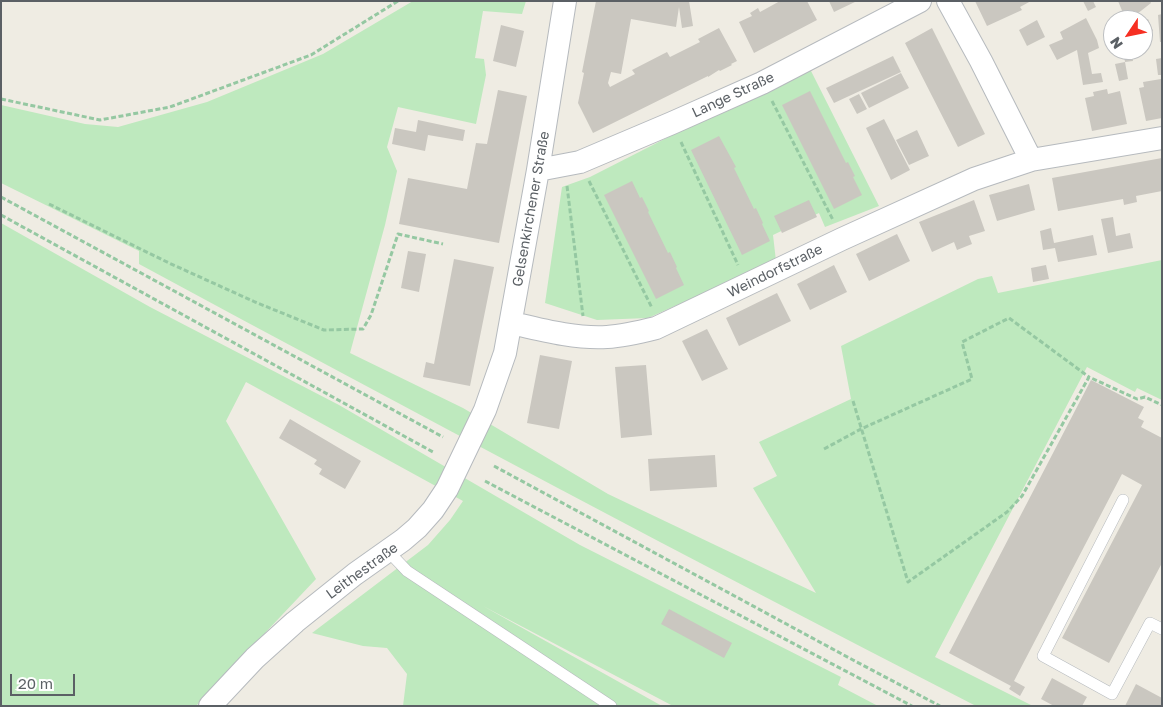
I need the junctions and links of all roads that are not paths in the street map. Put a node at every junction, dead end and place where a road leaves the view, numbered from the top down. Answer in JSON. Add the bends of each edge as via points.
{"nodes":[{"id":1,"x":565,"y":1,"type":"edge"},
{"id":2,"x":920,"y":1,"type":"edge"},
{"id":3,"x":948,"y":1,"type":"edge"},
{"id":4,"x":1162,"y":138,"type":"edge"},
{"id":5,"x":1031,"y":160,"type":"junction"},
{"id":6,"x":538,"y":170,"type":"junction"},
{"id":7,"x":512,"y":323,"type":"junction"},
{"id":8,"x":483,"y":413,"type":"joint"},
{"id":9,"x":1123,"y":500,"type":"dead end"},
{"id":10,"x":388,"y":551,"type":"junction"},
{"id":11,"x":1162,"y":629,"type":"edge"},
{"id":12,"x":210,"y":706,"type":"edge"},
{"id":13,"x":611,"y":706,"type":"edge"}],
"edges":[{"from":1,"to":6,"type":"street","name":"Gelsenkirchener Straße"},
{"from":2,"to":6,"type":"street","name":"Lange Straße","via":[[762,83],[672,123],[572,164]]},
{"from":3,"to":5,"type":"street"},
{"from":4,"to":5,"type":"street","name":"Weindorfstraße"},
{"from":5,"to":7,"type":"street","name":"Weindorfstraße","via":[[974,180],[842,238],[656,328],[605,337],[539,330]]},
{"from":6,"to":7,"type":"street","name":"Gelsenkirchener Straße"},
{"from":7,"to":8,"type":"street","name":"Gelsenkirchener Straße","via":[[493,391]]},
{"from":8,"to":10,"type":"street","name":"Leithestraße","via":[[447,489],[433,510],[417,528]]},
{"from":9,"to":11,"type":"lane","via":[[1042,656],[1112,694],[1150,623]]},
{"from":10,"to":12,"type":"street","name":"Leithestraße","via":[[295,622],[255,658]]},
{"from":10,"to":13,"type":"lane","via":[[407,570]]}]}
